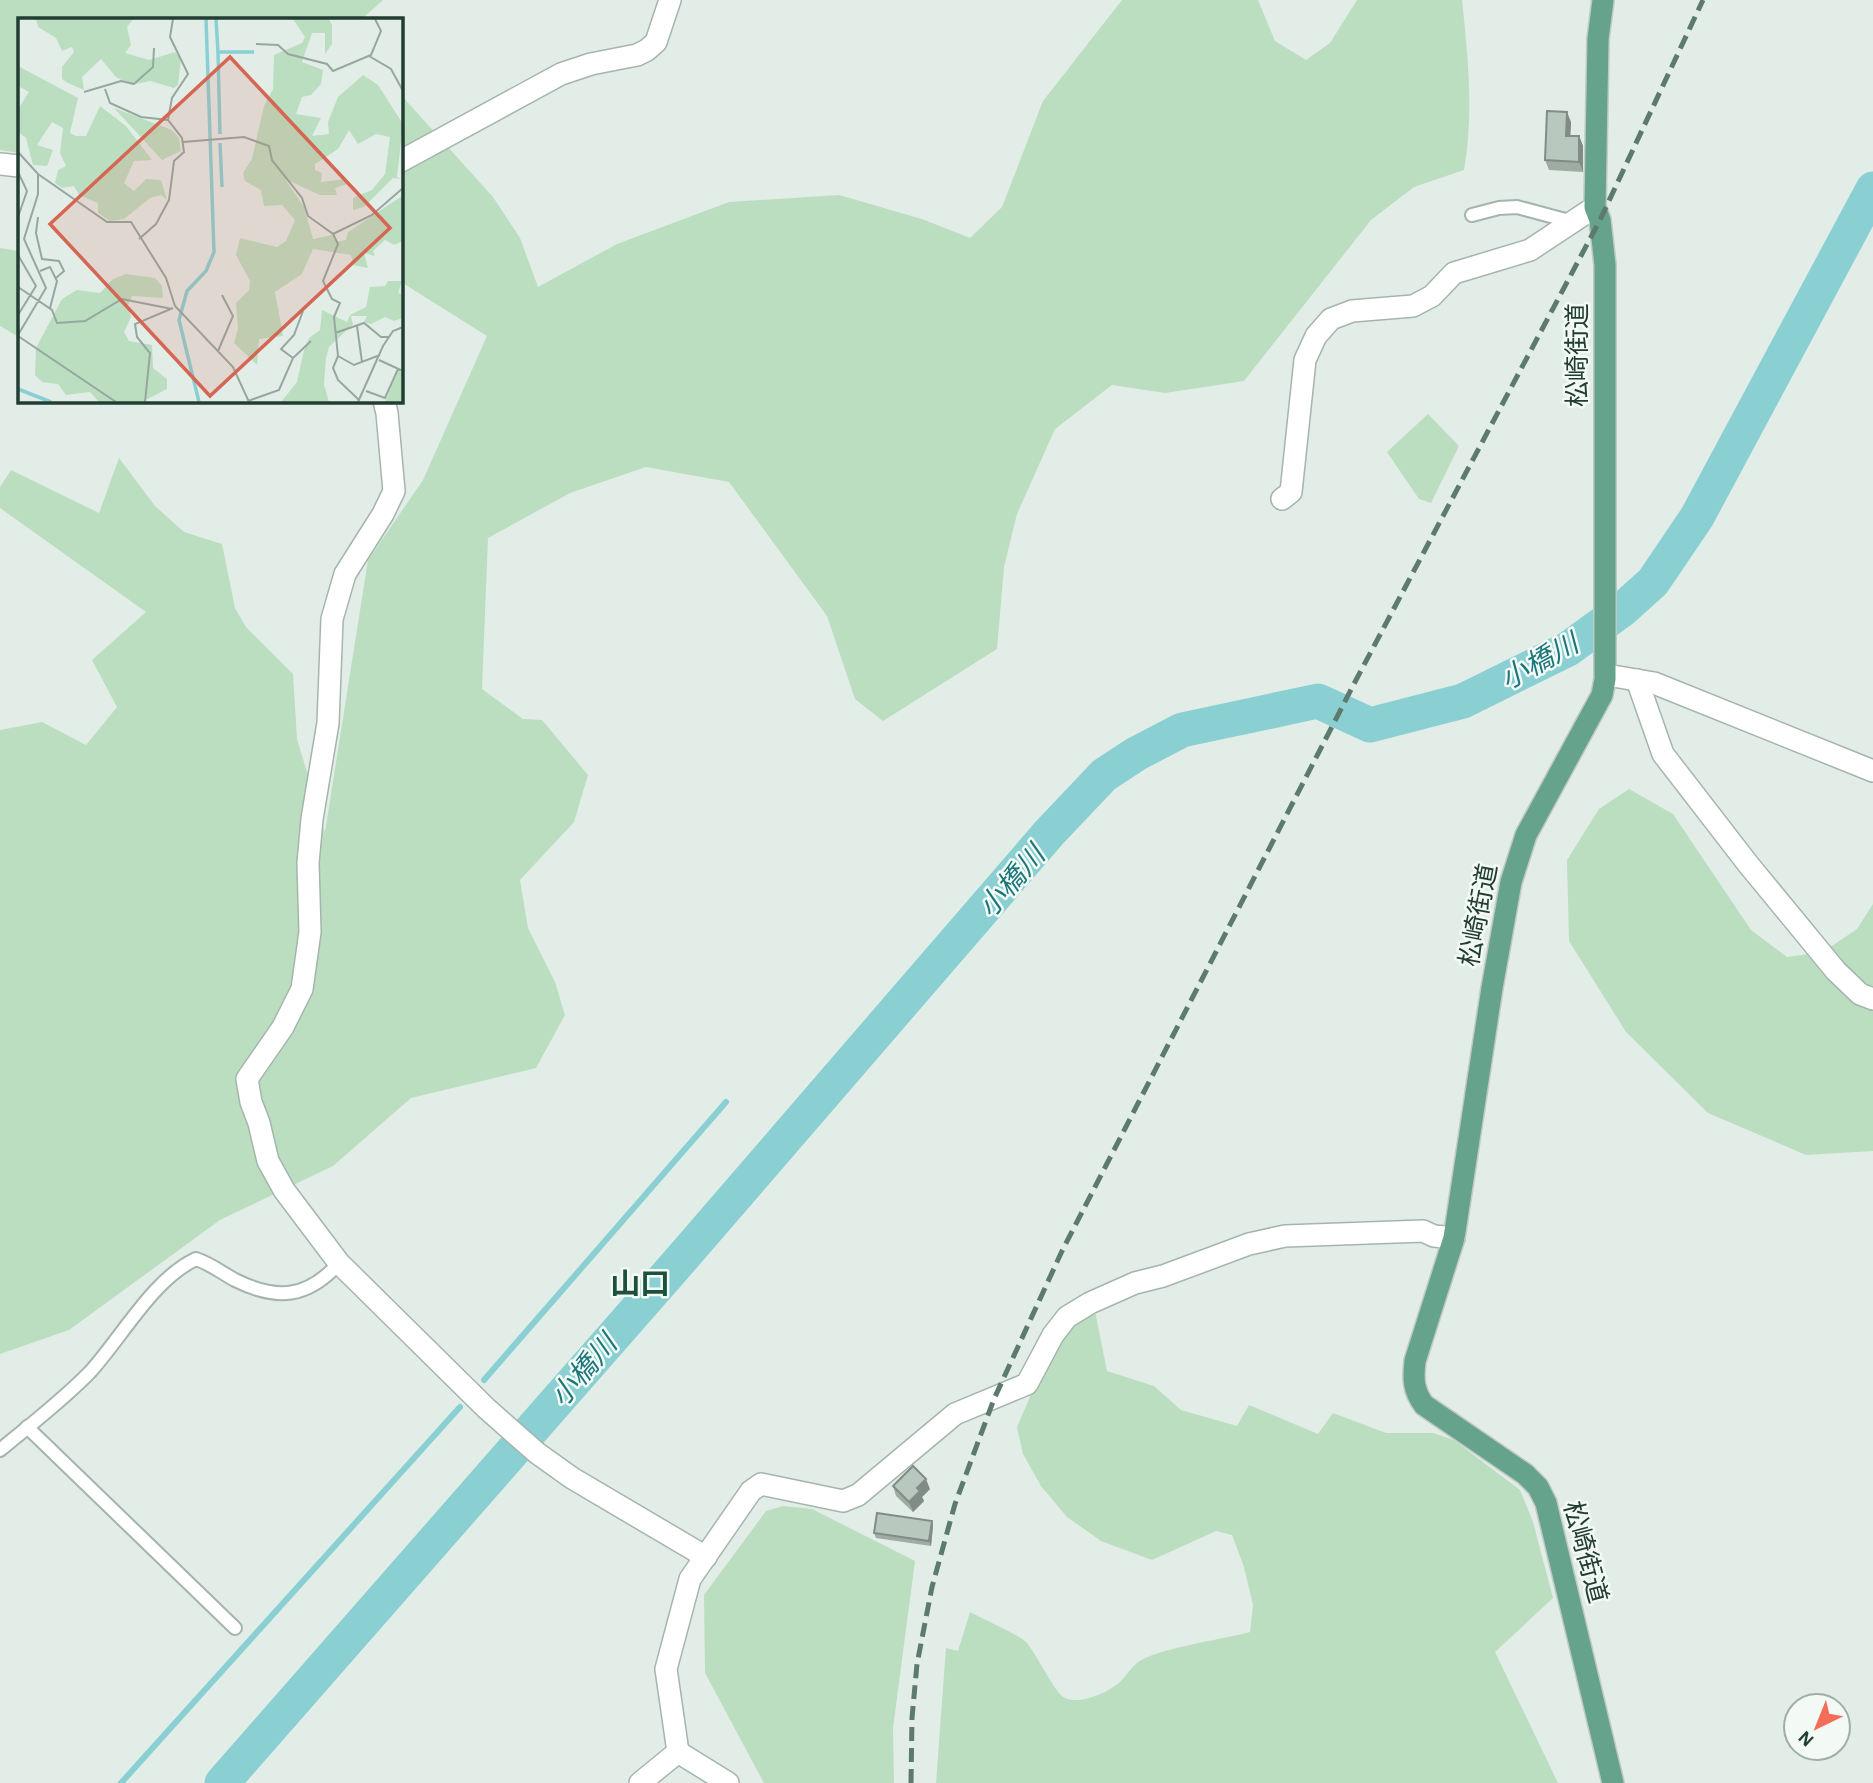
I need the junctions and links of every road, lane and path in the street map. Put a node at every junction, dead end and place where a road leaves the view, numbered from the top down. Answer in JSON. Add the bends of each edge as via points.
{"nodes":[{"id":1,"x":670,"y":0,"type":"edge"},
{"id":2,"x":1603,"y":0,"type":"edge"},
{"id":3,"x":402,"y":160,"type":"edge"},
{"id":4,"x":0,"y":164,"type":"edge"},
{"id":5,"x":18,"y":166,"type":"edge"},
{"id":6,"x":1595,"y":208,"type":"junction"},
{"id":7,"x":1472,"y":215,"type":"dead end"},
{"id":8,"x":1573,"y":222,"type":"junction"},
{"id":9,"x":384,"y":402,"type":"edge"},
{"id":10,"x":1282,"y":499,"type":"dead end"},
{"id":11,"x":1605,"y":674,"type":"junction"},
{"id":12,"x":1637,"y":680,"type":"junction"},
{"id":13,"x":1873,"y":771,"type":"edge"},
{"id":14,"x":1873,"y":999,"type":"edge"},
{"id":15,"x":1454,"y":1238,"type":"junction"},
{"id":16,"x":339,"y":1263,"type":"junction"},
{"id":17,"x":27,"y":1427,"type":"junction"},
{"id":18,"x":0,"y":1450,"type":"edge"},
{"id":19,"x":706,"y":1557,"type":"junction"},
{"id":20,"x":235,"y":1628,"type":"dead end"},
{"id":21,"x":678,"y":1752,"type":"junction"},
{"id":22,"x":640,"y":1783,"type":"edge"},
{"id":23,"x":728,"y":1783,"type":"edge"},
{"id":24,"x":1613,"y":1783,"type":"edge"}],
"edges":[{"from":1,"to":3,"type":"street","via":[[656,42],[647,50],[561,74]]},
{"from":2,"to":6,"type":"main road","name":"松崎街道"},
{"from":4,"to":5,"type":"street"},
{"from":6,"to":8,"type":"street"},
{"from":6,"to":11,"type":"main road","name":"松崎街道","via":[[1605,265]]},
{"from":7,"to":8,"type":"lane","via":[[1517,207]]},
{"from":8,"to":10,"type":"street","via":[[1530,250],[1454,273],[1432,296],[1413,306],[1352,311],[1331,319],[1316,336],[1305,360],[1291,492]]},
{"from":9,"to":16,"type":"street","via":[[394,492],[345,573],[332,620],[328,723],[311,830],[310,932],[302,989],[283,1027],[247,1079],[268,1161],[284,1191]]},
{"from":11,"to":12,"type":"street"},
{"from":11,"to":15,"type":"main road","name":"松崎街道","via":[[1602,695],[1526,835],[1510,882]]},
{"from":12,"to":13,"type":"street","via":[[1654,682]]},
{"from":12,"to":14,"type":"street","via":[[1663,754],[1836,971],[1860,994]]},
{"from":15,"to":19,"type":"street","via":[[1423,1231],[1284,1236],[1135,1283],[1067,1317],[1027,1384],[955,1414],[859,1495],[843,1502],[761,1485],[751,1491]]},
{"from":15,"to":24,"type":"main road","name":"松崎街道","via":[[1415,1361],[1416,1394],[1435,1415],[1525,1474],[1542,1495]]},
{"from":16,"to":17,"type":"lane","via":[[326,1278],[304,1290],[274,1294],[196,1259],[181,1266],[89,1372]]},
{"from":16,"to":19,"type":"street","via":[[537,1453]]},
{"from":17,"to":18,"type":"lane"},
{"from":17,"to":20,"type":"lane"},
{"from":19,"to":21,"type":"street","via":[[690,1579],[666,1669]]},
{"from":21,"to":22,"type":"street"},
{"from":21,"to":23,"type":"street"}]}
